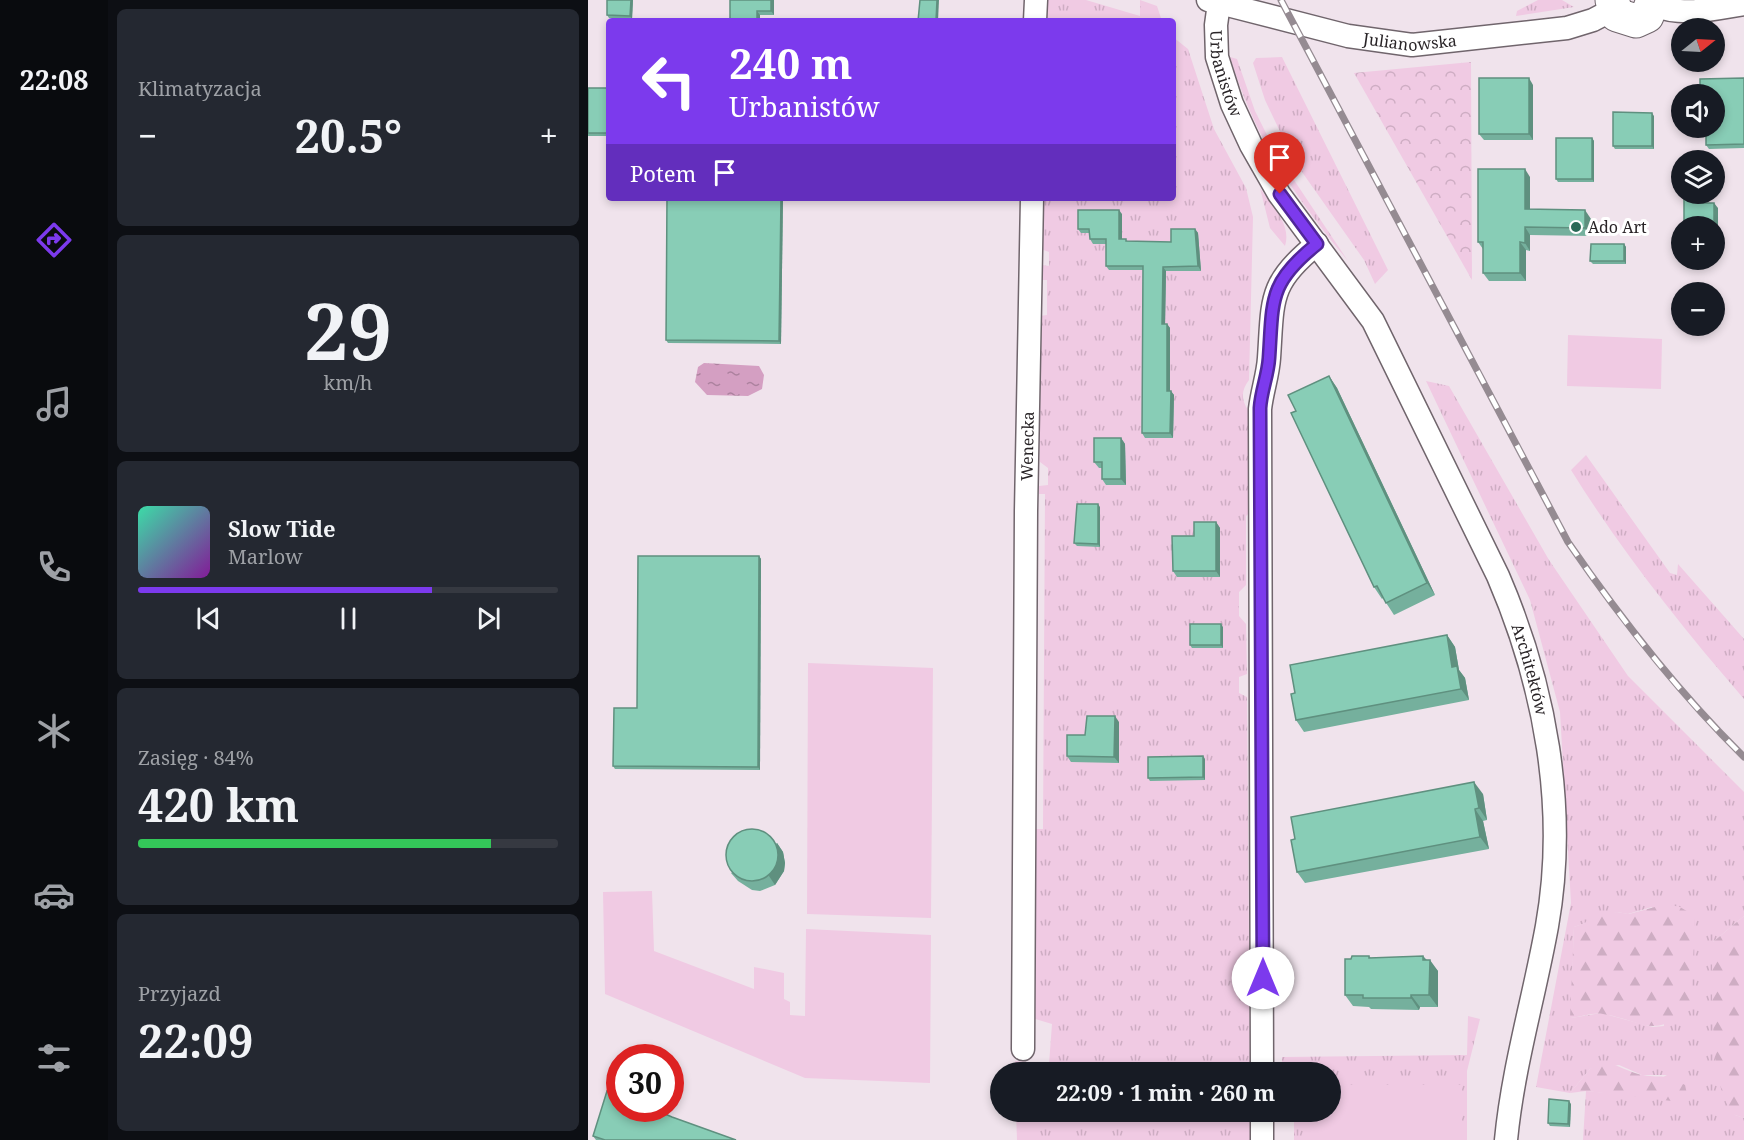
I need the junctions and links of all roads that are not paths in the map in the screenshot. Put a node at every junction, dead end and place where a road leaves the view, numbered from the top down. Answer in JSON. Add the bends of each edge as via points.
{"nodes":[{"id":1,"x":1036,"y":0,"type":"edge"},
{"id":2,"x":1213,"y":2,"type":"edge"},
{"id":3,"x":1653,"y":2,"type":"edge"},
{"id":4,"x":1744,"y":4,"type":"edge"},
{"id":5,"x":1613,"y":5,"type":"edge"},
{"id":6,"x":1035,"y":18,"type":"edge"},
{"id":7,"x":1032,"y":201,"type":"edge"},
{"id":8,"x":1317,"y":244,"type":"junction"},
{"id":9,"x":1023,"y":1049,"type":"dead end"},
{"id":10,"x":1262,"y":1062,"type":"edge"},
{"id":11,"x":1262,"y":1122,"type":"edge"},
{"id":12,"x":1262,"y":1140,"type":"edge"},
{"id":13,"x":1506,"y":1140,"type":"edge"}],
"edges":[{"from":1,"to":6,"type":"street"},
{"from":2,"to":5,"type":"street","name":"Julianowska","via":[[1348,36],[1412,45],[1567,28],[1593,20]]},
{"from":2,"to":8,"type":"street","name":"Urbanistów","via":[[1217,57],[1232,104],[1265,171]]},
{"from":3,"to":4,"type":"street","via":[[1669,11],[1688,13]]},
{"from":3,"to":5,"type":"street","via":[[1647,16],[1636,21],[1623,19]]},
{"from":7,"to":9,"type":"street","name":"Wenecka"},
{"from":8,"to":10,"type":"street","via":[[1278,284],[1260,408]]},
{"from":8,"to":13,"type":"street","name":"Architektów","via":[[1372,321],[1481,539],[1525,644],[1547,736],[1554,810],[1552,876],[1547,925],[1513,1081]]},
{"from":11,"to":12,"type":"street"}]}
